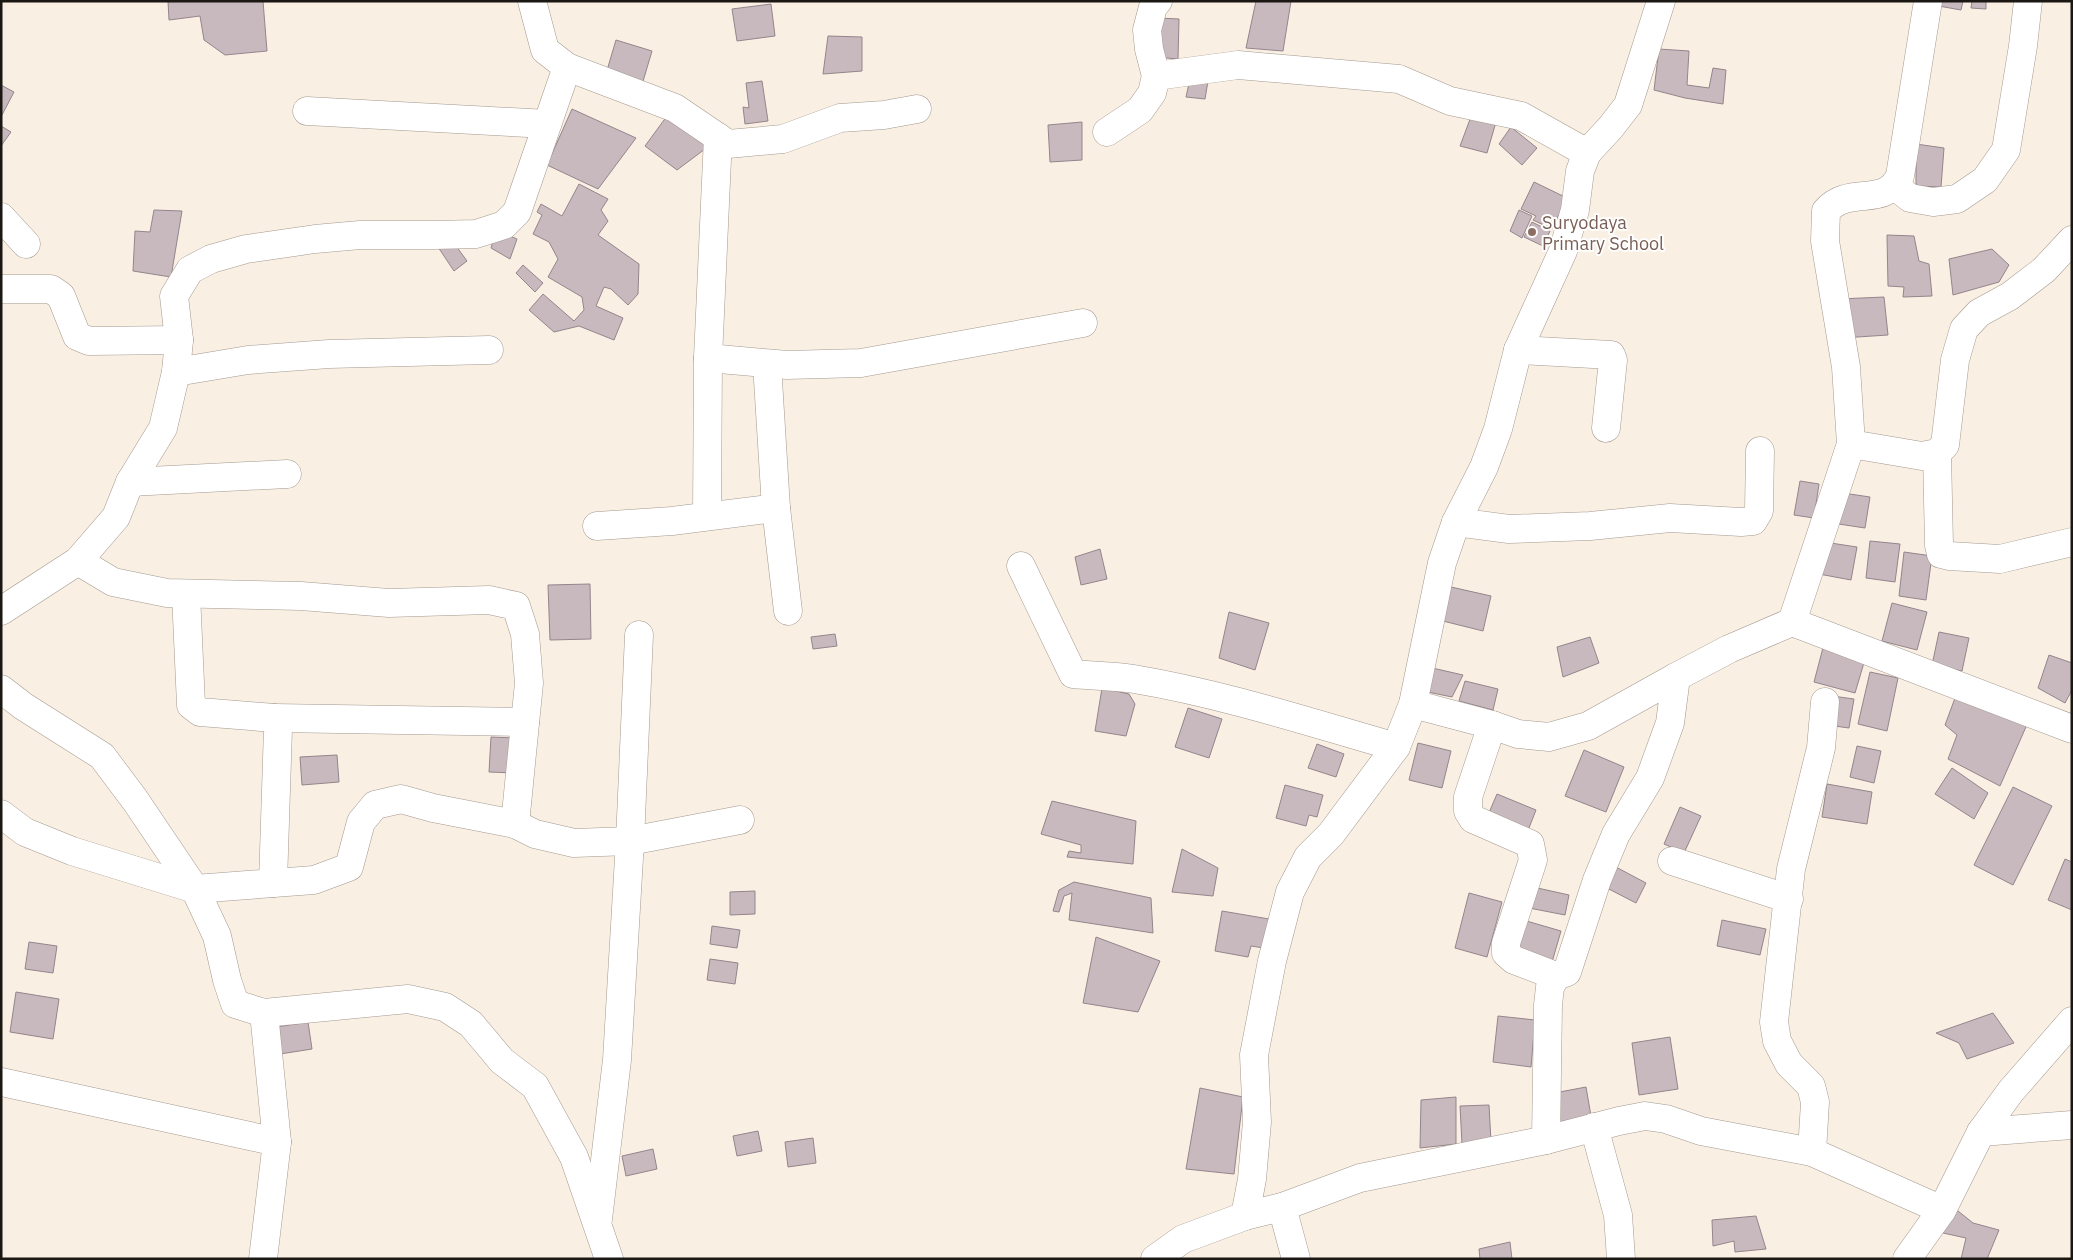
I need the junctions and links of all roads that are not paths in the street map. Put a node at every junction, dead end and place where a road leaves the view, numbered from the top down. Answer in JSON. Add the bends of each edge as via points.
{"nodes":[{"id":1,"x":532,"y":1,"type":"edge"},
{"id":2,"x":1158,"y":1,"type":"edge"},
{"id":3,"x":1661,"y":1,"type":"edge"},
{"id":4,"x":1928,"y":1,"type":"edge"},
{"id":5,"x":2028,"y":1,"type":"edge"},
{"id":6,"x":567,"y":67,"type":"junction"},
{"id":7,"x":1156,"y":76,"type":"junction"},
{"id":8,"x":917,"y":109,"type":"dead end"},
{"id":9,"x":307,"y":111,"type":"dead end"},
{"id":10,"x":547,"y":124,"type":"junction"},
{"id":11,"x":1107,"y":132,"type":"dead end"},
{"id":12,"x":718,"y":137,"type":"junction"},
{"id":13,"x":1587,"y":153,"type":"junction"},
{"id":14,"x":1895,"y":186,"type":"junction"},
{"id":15,"x":1,"y":218,"type":"edge"},
{"id":16,"x":2072,"y":240,"type":"edge"},
{"id":17,"x":26,"y":244,"type":"dead end"},
{"id":18,"x":1,"y":289,"type":"edge"},
{"id":19,"x":1083,"y":323,"type":"dead end"},
{"id":20,"x":179,"y":340,"type":"junction"},
{"id":21,"x":489,"y":350,"type":"dead end"},
{"id":22,"x":1518,"y":350,"type":"junction"},
{"id":23,"x":708,"y":358,"type":"junction"},
{"id":24,"x":767,"y":364,"type":"junction"},
{"id":25,"x":176,"y":372,"type":"junction"},
{"id":26,"x":1606,"y":428,"type":"dead end"},
{"id":27,"x":1851,"y":444,"type":"junction"},
{"id":28,"x":1760,"y":451,"type":"dead end"},
{"id":29,"x":1937,"y":453,"type":"junction"},
{"id":30,"x":287,"y":474,"type":"dead end"},
{"id":31,"x":130,"y":482,"type":"junction"},
{"id":32,"x":776,"y":508,"type":"junction"},
{"id":33,"x":708,"y":516,"type":"junction"},
{"id":34,"x":1456,"y":522,"type":"junction"},
{"id":35,"x":597,"y":526,"type":"dead end"},
{"id":36,"x":2072,"y":542,"type":"edge"},
{"id":37,"x":78,"y":561,"type":"junction"},
{"id":38,"x":1021,"y":566,"type":"dead end"},
{"id":39,"x":186,"y":594,"type":"junction"},
{"id":40,"x":788,"y":610,"type":"dead end"},
{"id":41,"x":1,"y":611,"type":"edge"},
{"id":42,"x":1792,"y":622,"type":"junction"},
{"id":43,"x":639,"y":635,"type":"dead end"},
{"id":44,"x":1676,"y":677,"type":"junction"},
{"id":45,"x":1,"y":689,"type":"edge"},
{"id":46,"x":1825,"y":702,"type":"dead end"},
{"id":47,"x":1413,"y":704,"type":"junction"},
{"id":48,"x":274,"y":718,"type":"junction"},
{"id":49,"x":525,"y":722,"type":"junction"},
{"id":50,"x":1492,"y":726,"type":"junction"},
{"id":51,"x":2072,"y":729,"type":"edge"},
{"id":52,"x":1396,"y":747,"type":"junction"},
{"id":53,"x":1,"y":814,"type":"edge"},
{"id":54,"x":740,"y":820,"type":"dead end"},
{"id":55,"x":515,"y":824,"type":"junction"},
{"id":56,"x":630,"y":841,"type":"junction"},
{"id":57,"x":1672,"y":861,"type":"dead end"},
{"id":58,"x":273,"y":883,"type":"junction"},
{"id":59,"x":195,"y":889,"type":"junction"},
{"id":60,"x":1789,"y":899,"type":"junction"},
{"id":61,"x":1556,"y":976,"type":"junction"},
{"id":62,"x":264,"y":1012,"type":"junction"},
{"id":63,"x":2072,"y":1021,"type":"edge"},
{"id":64,"x":1,"y":1082,"type":"edge"},
{"id":65,"x":2072,"y":1125,"type":"edge"},
{"id":66,"x":1594,"y":1127,"type":"junction"},
{"id":67,"x":1981,"y":1132,"type":"junction"},
{"id":68,"x":1546,"y":1140,"type":"junction"},
{"id":69,"x":277,"y":1142,"type":"junction"},
{"id":70,"x":1812,"y":1152,"type":"junction"},
{"id":71,"x":1282,"y":1207,"type":"junction"},
{"id":72,"x":1942,"y":1210,"type":"junction"},
{"id":73,"x":1245,"y":1216,"type":"junction"},
{"id":74,"x":597,"y":1225,"type":"junction"},
{"id":75,"x":263,"y":1259,"type":"edge"},
{"id":76,"x":609,"y":1259,"type":"edge"},
{"id":77,"x":1155,"y":1259,"type":"edge"},
{"id":78,"x":1296,"y":1259,"type":"edge"},
{"id":79,"x":1622,"y":1259,"type":"edge"},
{"id":80,"x":1907,"y":1259,"type":"edge"}],
"edges":[{"from":1,"to":6,"type":"street","via":[[545,50]]},
{"from":2,"to":7,"type":"street","via":[[1153,7],[1147,30]]},
{"from":3,"to":13,"type":"street","via":[[1628,105]]},
{"from":4,"to":14,"type":"street","via":[[1900,176]]},
{"from":5,"to":14,"type":"street","via":[[2024,46],[2006,150],[1985,180],[1957,199],[1932,202],[1910,198]]},
{"from":6,"to":10,"type":"street"},
{"from":6,"to":12,"type":"street","via":[[675,108]]},
{"from":7,"to":11,"type":"street","via":[[1152,93],[1140,110]]},
{"from":7,"to":13,"type":"street","via":[[1238,65],[1399,79],[1450,100],[1521,116]]},
{"from":8,"to":12,"type":"street","via":[[840,118],[783,139],[728,144]]},
{"from":9,"to":10,"type":"street"},
{"from":10,"to":20,"type":"street","via":[[517,212],[504,225],[476,234],[360,235],[314,239],[246,249],[211,259],[190,270],[174,296]]},
{"from":12,"to":23,"type":"street"},
{"from":13,"to":22,"type":"street","via":[[1580,171],[1575,210],[1563,251]]},
{"from":14,"to":27,"type":"street","via":[[1886,193],[1843,198],[1826,210],[1825,242],[1846,367]]},
{"from":15,"to":17,"type":"street"},
{"from":16,"to":29,"type":"street","via":[[2044,270],[1979,314],[1964,329],[1955,360],[1945,445]]},
{"from":18,"to":20,"type":"street","via":[[51,290],[61,296],[77,336],[89,342]]},
{"from":19,"to":24,"type":"street","via":[[861,363]]},
{"from":20,"to":25,"type":"street"},
{"from":21,"to":25,"type":"street","via":[[329,354],[248,360]]},
{"from":22,"to":26,"type":"street","via":[[1612,354]]},
{"from":22,"to":34,"type":"street","via":[[1498,429],[1484,467]]},
{"from":23,"to":24,"type":"street"},
{"from":23,"to":33,"type":"street"},
{"from":24,"to":32,"type":"street"},
{"from":25,"to":31,"type":"street","via":[[163,428]]},
{"from":27,"to":29,"type":"street","via":[[1922,456]]},
{"from":27,"to":42,"type":"street"},
{"from":28,"to":34,"type":"street","via":[[1759,511],[1754,521],[1670,518],[1590,526],[1509,529]]},
{"from":29,"to":36,"type":"street","via":[[1938,546],[1941,554],[2000,559]]},
{"from":30,"to":31,"type":"street"},
{"from":31,"to":37,"type":"street","via":[[116,517]]},
{"from":32,"to":33,"type":"street"},
{"from":32,"to":40,"type":"street"},
{"from":33,"to":35,"type":"street"},
{"from":34,"to":47,"type":"street","via":[[1442,563]]},
{"from":37,"to":39,"type":"street","via":[[113,582]]},
{"from":37,"to":41,"type":"street"},
{"from":38,"to":52,"type":"street","via":[[1073,674],[1132,679],[1204,694]]},
{"from":39,"to":48,"type":"street","via":[[191,706],[200,712]]},
{"from":39,"to":49,"type":"street","via":[[301,596],[389,604],[489,600],[516,606],[525,634],[528,683]]},
{"from":42,"to":44,"type":"street","via":[[1729,649]]},
{"from":42,"to":51,"type":"street"},
{"from":43,"to":56,"type":"street"},
{"from":44,"to":50,"type":"street","via":[[1588,726],[1549,737],[1518,734]]},
{"from":44,"to":61,"type":"street","via":[[1670,723],[1650,778],[1616,834],[1597,880],[1567,972]]},
{"from":45,"to":59,"type":"street","via":[[102,756]]},
{"from":46,"to":60,"type":"street","via":[[1821,748],[1791,870]]},
{"from":47,"to":50,"type":"street"},
{"from":47,"to":52,"type":"street"},
{"from":48,"to":49,"type":"street"},
{"from":48,"to":58,"type":"street","via":[[278,728]]},
{"from":49,"to":55,"type":"street"},
{"from":50,"to":61,"type":"street","via":[[1468,796],[1468,812],[1472,819],[1530,844],[1533,860],[1506,943],[1506,953],[1514,960]]},
{"from":52,"to":73,"type":"street","via":[[1331,834],[1308,857],[1290,892],[1272,961],[1254,1055],[1257,1122]]},
{"from":53,"to":59,"type":"street","via":[[25,832],[72,852]]},
{"from":54,"to":56,"type":"street"},
{"from":55,"to":56,"type":"street","via":[[534,834],[574,843]]},
{"from":55,"to":58,"type":"street","via":[[401,799],[375,805],[361,822],[349,867],[314,880]]},
{"from":56,"to":74,"type":"street","via":[[617,1060]]},
{"from":57,"to":60,"type":"street"},
{"from":58,"to":59,"type":"street"},
{"from":59,"to":62,"type":"street","via":[[217,936],[235,1004]]},
{"from":60,"to":70,"type":"street","via":[[1774,1022],[1777,1040],[1789,1064],[1811,1086],[1815,1102]]},
{"from":61,"to":68,"type":"street","via":[[1550,987],[1548,1005]]},
{"from":62,"to":69,"type":"street"},
{"from":62,"to":74,"type":"street","via":[[408,999],[444,1007],[471,1024],[502,1061],[535,1086],[574,1157]]},
{"from":63,"to":67,"type":"street","via":[[2011,1091]]},
{"from":64,"to":69,"type":"street"},
{"from":65,"to":67,"type":"street"},
{"from":66,"to":68,"type":"street"},
{"from":66,"to":70,"type":"street","via":[[1645,1116],[1666,1119],[1701,1131]]},
{"from":66,"to":79,"type":"street","via":[[1618,1215]]},
{"from":67,"to":72,"type":"street"},
{"from":68,"to":71,"type":"street","via":[[1360,1178]]},
{"from":69,"to":75,"type":"street"},
{"from":70,"to":72,"type":"street"},
{"from":71,"to":73,"type":"street"},
{"from":71,"to":78,"type":"street"},
{"from":72,"to":80,"type":"street"},
{"from":73,"to":77,"type":"street","via":[[1184,1239]]},
{"from":74,"to":76,"type":"street"}]}
